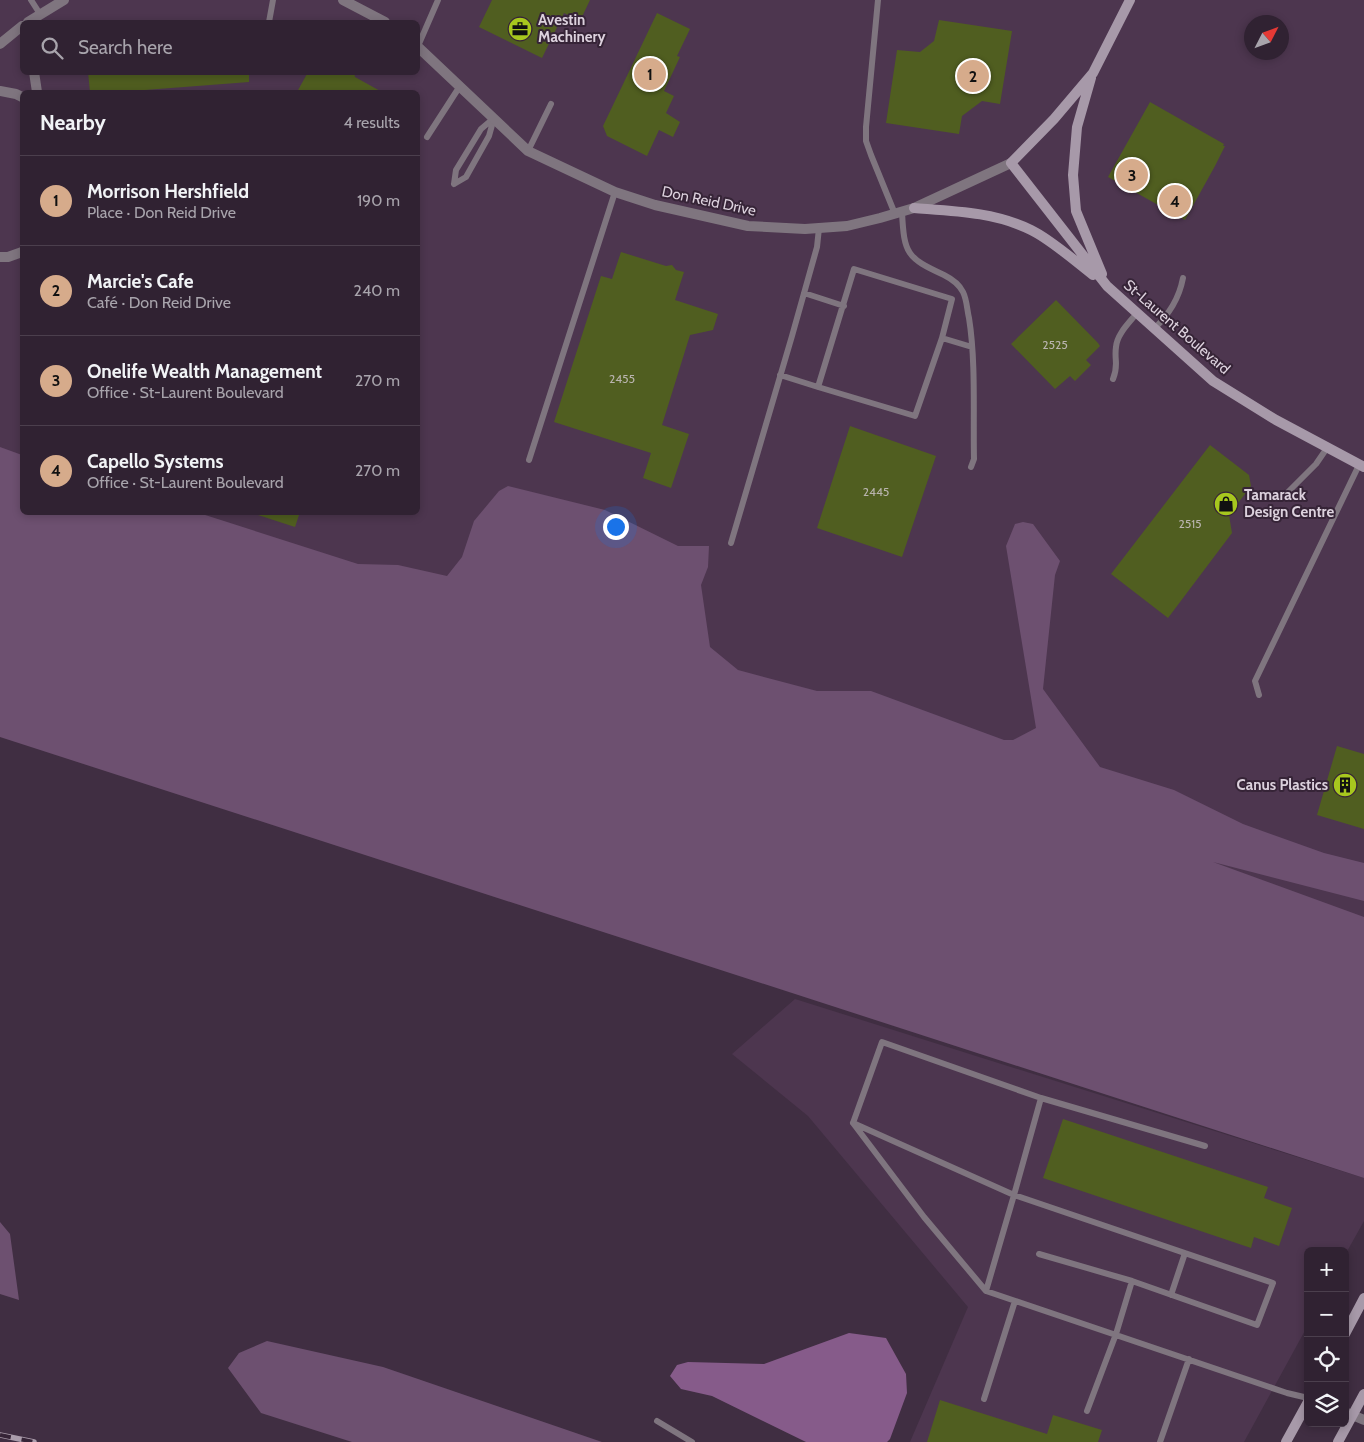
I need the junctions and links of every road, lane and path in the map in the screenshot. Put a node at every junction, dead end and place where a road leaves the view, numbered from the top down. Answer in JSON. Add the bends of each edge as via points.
{"nodes":[{"id":1,"x":31,"y":0,"type":"edge"},
{"id":2,"x":64,"y":0,"type":"edge"},
{"id":3,"x":273,"y":0,"type":"edge"},
{"id":4,"x":343,"y":0,"type":"edge"},
{"id":5,"x":438,"y":0,"type":"edge"},
{"id":6,"x":878,"y":0,"type":"edge"},
{"id":7,"x":1130,"y":0,"type":"edge"},
{"id":8,"x":39,"y":18,"type":"edge"},
{"id":9,"x":269,"y":20,"type":"edge"},
{"id":10,"x":381,"y":20,"type":"edge"},
{"id":11,"x":20,"y":28,"type":"edge"},
{"id":12,"x":420,"y":41,"type":"edge"},
{"id":13,"x":0,"y":44,"type":"edge"},
{"id":14,"x":420,"y":48,"type":"edge"},
{"id":15,"x":1093,"y":72,"type":"junction"},
{"id":16,"x":34,"y":75,"type":"edge"},
{"id":17,"x":460,"y":86,"type":"junction"},
{"id":18,"x":37,"y":90,"type":"edge"},
{"id":19,"x":0,"y":91,"type":"edge"},
{"id":20,"x":20,"y":96,"type":"edge"},
{"id":21,"x":551,"y":104,"type":"dead end"},
{"id":22,"x":494,"y":118,"type":"junction"},
{"id":23,"x":426,"y":137,"type":"dead end"},
{"id":24,"x":528,"y":151,"type":"junction"},
{"id":25,"x":1011,"y":163,"type":"junction"},
{"id":26,"x":616,"y":192,"type":"junction"},
{"id":27,"x":914,"y":208,"type":"junction"},
{"id":28,"x":899,"y":213,"type":"junction"},
{"id":29,"x":819,"y":228,"type":"junction"},
{"id":30,"x":20,"y":253,"type":"edge"},
{"id":31,"x":0,"y":257,"type":"edge"},
{"id":32,"x":1183,"y":278,"type":"dead end"},
{"id":33,"x":1107,"y":286,"type":"junction"},
{"id":34,"x":804,"y":293,"type":"junction"},
{"id":35,"x":844,"y":306,"type":"junction"},
{"id":36,"x":1137,"y":313,"type":"junction"},
{"id":37,"x":1154,"y":329,"type":"junction"},
{"id":38,"x":942,"y":338,"type":"junction"},
{"id":39,"x":972,"y":347,"type":"junction"},
{"id":40,"x":780,"y":375,"type":"junction"},
{"id":41,"x":1113,"y":379,"type":"dead end"},
{"id":42,"x":818,"y":387,"type":"junction"},
{"id":43,"x":1327,"y":448,"type":"junction"},
{"id":44,"x":530,"y":460,"type":"dead end"},
{"id":45,"x":971,"y":466,"type":"dead end"},
{"id":46,"x":1362,"y":466,"type":"edge"},
{"id":47,"x":1284,"y":496,"type":"dead end"},
{"id":48,"x":731,"y":543,"type":"dead end"},
{"id":49,"x":1259,"y":695,"type":"dead end"},
{"id":50,"x":1041,"y":1098,"type":"junction"},
{"id":51,"x":853,"y":1124,"type":"junction"},
{"id":52,"x":1204,"y":1146,"type":"dead end"},
{"id":53,"x":1014,"y":1195,"type":"junction"},
{"id":54,"x":1185,"y":1253,"type":"junction"},
{"id":55,"x":1038,"y":1254,"type":"dead end"},
{"id":56,"x":1132,"y":1281,"type":"junction"},
{"id":57,"x":986,"y":1291,"type":"junction"},
{"id":58,"x":1171,"y":1295,"type":"junction"},
{"id":59,"x":1364,"y":1298,"type":"edge"},
{"id":60,"x":1015,"y":1301,"type":"junction"},
{"id":61,"x":1349,"y":1326,"type":"edge"},
{"id":62,"x":1116,"y":1334,"type":"junction"},
{"id":63,"x":1189,"y":1359,"type":"junction"},
{"id":64,"x":1364,"y":1394,"type":"edge"},
{"id":65,"x":984,"y":1398,"type":"dead end"},
{"id":66,"x":1304,"y":1399,"type":"edge"},
{"id":67,"x":1304,"y":1408,"type":"edge"},
{"id":68,"x":1087,"y":1411,"type":"dead end"},
{"id":69,"x":1349,"y":1413,"type":"edge"},
{"id":70,"x":1364,"y":1420,"type":"edge"},
{"id":71,"x":656,"y":1421,"type":"dead end"},
{"id":72,"x":1344,"y":1427,"type":"edge"},
{"id":73,"x":692,"y":1442,"type":"edge"},
{"id":74,"x":1160,"y":1442,"type":"edge"},
{"id":75,"x":1286,"y":1442,"type":"edge"},
{"id":76,"x":1338,"y":1442,"type":"edge"}],
"edges":[{"from":1,"to":8,"type":"lane"},
{"from":2,"to":8,"type":"street"},
{"from":3,"to":9,"type":"lane"},
{"from":4,"to":10,"type":"street"},
{"from":5,"to":12,"type":"lane"},
{"from":6,"to":28,"type":"lane","via":[[866,141]]},
{"from":7,"to":15,"type":"street","name":"Don Reid Drive"},
{"from":11,"to":13,"type":"street"},
{"from":14,"to":17,"type":"street","name":"Don Reid Drive"},
{"from":15,"to":25,"type":"street","name":"Don Reid Drive"},
{"from":15,"to":33,"type":"street","via":[[1077,127],[1073,175],[1076,211]]},
{"from":16,"to":18,"type":"street"},
{"from":17,"to":22,"type":"street","name":"Don Reid Drive"},
{"from":17,"to":23,"type":"lane"},
{"from":19,"to":20,"type":"street"},
{"from":21,"to":24,"type":"lane"},
{"from":22,"to":22,"type":"lane","via":[[481,129],[456,170],[454,184],[466,177],[489,136]]},
{"from":22,"to":24,"type":"street","name":"Don Reid Drive"},
{"from":24,"to":26,"type":"street","name":"Don Reid Drive"},
{"from":25,"to":27,"type":"street","name":"Don Reid Drive"},
{"from":25,"to":33,"type":"street","name":"St-Laurent Boulevard"},
{"from":26,"to":29,"type":"street","name":"Don Reid Drive","via":[[655,205],[748,226]]},
{"from":26,"to":44,"type":"lane"},
{"from":27,"to":28,"type":"street","name":"Don Reid Drive"},
{"from":27,"to":33,"type":"street","via":[[963,211],[1031,230]]},
{"from":28,"to":29,"type":"street","name":"Don Reid Drive","via":[[846,226]]},
{"from":28,"to":39,"type":"lane","via":[[907,249],[912,256],[962,290]]},
{"from":29,"to":34,"type":"lane"},
{"from":30,"to":31,"type":"street"},
{"from":32,"to":37,"type":"lane","via":[[1172,307]]},
{"from":33,"to":36,"type":"street","name":"St-Laurent Boulevard"},
{"from":34,"to":35,"type":"lane"},
{"from":34,"to":40,"type":"lane"},
{"from":35,"to":38,"type":"lane","via":[[854,269],[952,299]]},
{"from":35,"to":42,"type":"lane"},
{"from":36,"to":37,"type":"street","name":"St-Laurent Boulevard"},
{"from":36,"to":41,"type":"lane","via":[[1119,337],[1117,370]]},
{"from":37,"to":43,"type":"street","name":"St-Laurent Boulevard","via":[[1212,381]]},
{"from":38,"to":39,"type":"lane"},
{"from":38,"to":42,"type":"lane","via":[[916,416]]},
{"from":39,"to":45,"type":"lane","via":[[974,459]]},
{"from":40,"to":42,"type":"lane"},
{"from":40,"to":48,"type":"lane"},
{"from":43,"to":46,"type":"street","name":"St-Laurent Boulevard"},
{"from":43,"to":47,"type":"lane"},
{"from":46,"to":49,"type":"lane","via":[[1255,681]]},
{"from":50,"to":51,"type":"lane","via":[[882,1042]]},
{"from":50,"to":52,"type":"lane"},
{"from":50,"to":53,"type":"lane"},
{"from":51,"to":53,"type":"lane"},
{"from":51,"to":57,"type":"lane"},
{"from":53,"to":54,"type":"lane"},
{"from":53,"to":57,"type":"lane"},
{"from":54,"to":58,"type":"lane"},
{"from":54,"to":58,"type":"lane","via":[[1273,1283],[1257,1325]]},
{"from":55,"to":56,"type":"lane"},
{"from":56,"to":58,"type":"lane"},
{"from":56,"to":62,"type":"lane"},
{"from":57,"to":60,"type":"lane"},
{"from":59,"to":61,"type":"street"},
{"from":60,"to":62,"type":"lane"},
{"from":60,"to":65,"type":"lane"},
{"from":62,"to":63,"type":"lane"},
{"from":62,"to":68,"type":"lane"},
{"from":63,"to":66,"type":"lane"},
{"from":63,"to":74,"type":"lane"},
{"from":64,"to":69,"type":"street"},
{"from":67,"to":75,"type":"street"},
{"from":69,"to":70,"type":"street"},
{"from":71,"to":73,"type":"lane"},
{"from":72,"to":76,"type":"street"}]}
